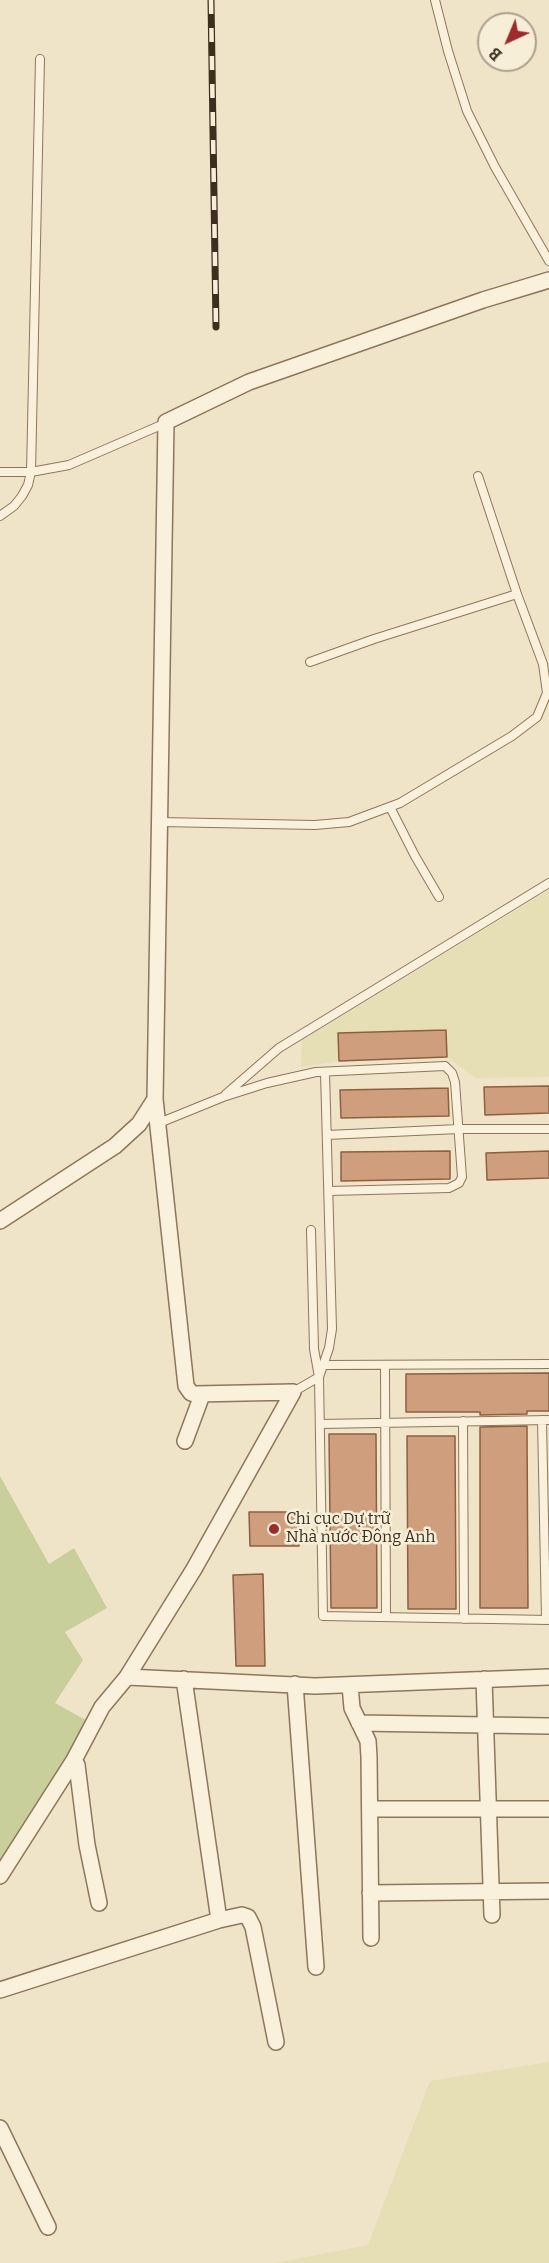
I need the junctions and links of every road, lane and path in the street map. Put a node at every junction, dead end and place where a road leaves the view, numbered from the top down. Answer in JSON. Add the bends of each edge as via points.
{"nodes":[{"id":1,"x":435,"y":0,"type":"edge"},
{"id":2,"x":40,"y":58,"type":"dead end"},
{"id":3,"x":549,"y":261,"type":"edge"},
{"id":4,"x":549,"y":280,"type":"edge"},
{"id":5,"x":166,"y":423,"type":"junction"},
{"id":6,"x":0,"y":472,"type":"edge"},
{"id":7,"x":31,"y":472,"type":"junction"},
{"id":8,"x":478,"y":476,"type":"dead end"},
{"id":9,"x":0,"y":516,"type":"edge"},
{"id":10,"x":517,"y":594,"type":"junction"},
{"id":11,"x":310,"y":662,"type":"dead end"},
{"id":12,"x":390,"y":807,"type":"junction"},
{"id":13,"x":160,"y":822,"type":"junction"},
{"id":14,"x":549,"y":883,"type":"edge"},
{"id":15,"x":439,"y":897,"type":"dead end"},
{"id":16,"x":325,"y":1072,"type":"junction"},
{"id":17,"x":223,"y":1097,"type":"junction"},
{"id":18,"x":156,"y":1099,"type":"junction"},
{"id":19,"x":159,"y":1123,"type":"junction"},
{"id":20,"x":459,"y":1129,"type":"junction"},
{"id":21,"x":549,"y":1129,"type":"edge"},
{"id":22,"x":327,"y":1135,"type":"junction"},
{"id":23,"x":329,"y":1191,"type":"junction"},
{"id":24,"x":0,"y":1221,"type":"edge"},
{"id":25,"x":311,"y":1230,"type":"dead end"},
{"id":26,"x":549,"y":1364,"type":"edge"},
{"id":27,"x":324,"y":1365,"type":"junction"},
{"id":28,"x":385,"y":1366,"type":"junction"},
{"id":29,"x":319,"y":1377,"type":"junction"},
{"id":30,"x":292,"y":1392,"type":"junction"},
{"id":31,"x":202,"y":1395,"type":"junction"},
{"id":32,"x":546,"y":1420,"type":"edge"},
{"id":33,"x":463,"y":1421,"type":"junction"},
{"id":34,"x":385,"y":1423,"type":"junction"},
{"id":35,"x":320,"y":1424,"type":"junction"},
{"id":36,"x":185,"y":1441,"type":"dead end"},
{"id":37,"x":386,"y":1617,"type":"junction"},
{"id":38,"x":464,"y":1619,"type":"junction"},
{"id":39,"x":548,"y":1620,"type":"edge"},
{"id":40,"x":127,"y":1677,"type":"junction"},
{"id":41,"x":549,"y":1677,"type":"edge"},
{"id":42,"x":184,"y":1679,"type":"junction"},
{"id":43,"x":484,"y":1679,"type":"junction"},
{"id":44,"x":295,"y":1684,"type":"junction"},
{"id":45,"x":350,"y":1684,"type":"junction"},
{"id":46,"x":359,"y":1723,"type":"junction"},
{"id":47,"x":485,"y":1726,"type":"junction"},
{"id":48,"x":549,"y":1726,"type":"edge"},
{"id":49,"x":74,"y":1760,"type":"junction"},
{"id":50,"x":370,"y":1809,"type":"junction"},
{"id":51,"x":488,"y":1809,"type":"junction"},
{"id":52,"x":549,"y":1809,"type":"edge"},
{"id":53,"x":0,"y":1876,"type":"edge"},
{"id":54,"x":549,"y":1891,"type":"edge"},
{"id":55,"x":492,"y":1892,"type":"junction"},
{"id":56,"x":370,"y":1893,"type":"junction"},
{"id":57,"x":99,"y":1903,"type":"dead end"},
{"id":58,"x":492,"y":1915,"type":"dead end"},
{"id":59,"x":219,"y":1920,"type":"junction"},
{"id":60,"x":370,"y":1938,"type":"dead end"},
{"id":61,"x":316,"y":1966,"type":"dead end"},
{"id":62,"x":0,"y":1990,"type":"edge"},
{"id":63,"x":276,"y":2042,"type":"dead end"},
{"id":64,"x":0,"y":2128,"type":"edge"},
{"id":65,"x":48,"y":2227,"type":"dead end"}],
"edges":[{"from":1,"to":3,"type":"lane","via":[[467,111]]},
{"from":2,"to":7,"type":"lane"},
{"from":4,"to":5,"type":"street","via":[[249,382]]},
{"from":5,"to":7,"type":"lane","via":[[69,465]]},
{"from":5,"to":13,"type":"street"},
{"from":6,"to":7,"type":"lane"},
{"from":7,"to":9,"type":"lane","via":[[22,496]]},
{"from":8,"to":10,"type":"lane"},
{"from":10,"to":11,"type":"lane"},
{"from":10,"to":12,"type":"lane","via":[[543,664],[548,693],[537,717],[512,736]]},
{"from":12,"to":13,"type":"lane","via":[[349,822],[315,825]]},
{"from":12,"to":15,"type":"lane"},
{"from":13,"to":18,"type":"street"},
{"from":14,"to":17,"type":"lane","via":[[279,1048]]},
{"from":16,"to":17,"type":"lane","via":[[267,1083]]},
{"from":16,"to":20,"type":"lane","via":[[445,1065],[455,1082]]},
{"from":16,"to":22,"type":"lane"},
{"from":17,"to":19,"type":"lane"},
{"from":18,"to":19,"type":"street"},
{"from":18,"to":24,"type":"street","via":[[139,1124],[115,1146]]},
{"from":19,"to":31,"type":"street","via":[[186,1386],[191,1393]]},
{"from":20,"to":21,"type":"lane"},
{"from":20,"to":22,"type":"lane"},
{"from":20,"to":23,"type":"lane","via":[[462,1178],[449,1188]]},
{"from":22,"to":23,"type":"lane"},
{"from":23,"to":27,"type":"lane","via":[[332,1329]]},
{"from":25,"to":29,"type":"lane","via":[[314,1349]]},
{"from":26,"to":28,"type":"lane"},
{"from":27,"to":28,"type":"lane"},
{"from":27,"to":29,"type":"lane"},
{"from":28,"to":34,"type":"lane"},
{"from":29,"to":30,"type":"lane"},
{"from":29,"to":35,"type":"lane"},
{"from":30,"to":31,"type":"street"},
{"from":30,"to":40,"type":"street","via":[[194,1569]]},
{"from":31,"to":36,"type":"street"},
{"from":32,"to":33,"type":"lane"},
{"from":32,"to":39,"type":"lane"},
{"from":33,"to":34,"type":"lane"},
{"from":33,"to":38,"type":"lane"},
{"from":34,"to":35,"type":"lane"},
{"from":34,"to":37,"type":"lane"},
{"from":35,"to":37,"type":"lane","via":[[323,1616]]},
{"from":37,"to":38,"type":"lane"},
{"from":38,"to":39,"type":"lane"},
{"from":40,"to":42,"type":"street"},
{"from":40,"to":49,"type":"street","via":[[102,1707]]},
{"from":41,"to":43,"type":"street"},
{"from":42,"to":44,"type":"street"},
{"from":42,"to":59,"type":"street"},
{"from":43,"to":45,"type":"street"},
{"from":43,"to":47,"type":"street"},
{"from":44,"to":45,"type":"street"},
{"from":44,"to":61,"type":"street"},
{"from":45,"to":46,"type":"street","via":[[352,1708]]},
{"from":46,"to":47,"type":"street"},
{"from":46,"to":50,"type":"street","via":[[368,1741]]},
{"from":47,"to":48,"type":"street"},
{"from":47,"to":51,"type":"street"},
{"from":49,"to":53,"type":"street"},
{"from":49,"to":57,"type":"street"},
{"from":50,"to":51,"type":"street"},
{"from":50,"to":56,"type":"street"},
{"from":51,"to":52,"type":"street"},
{"from":51,"to":55,"type":"street"},
{"from":54,"to":55,"type":"street"},
{"from":55,"to":56,"type":"street"},
{"from":55,"to":58,"type":"street"},
{"from":56,"to":60,"type":"street"},
{"from":59,"to":62,"type":"street"},
{"from":59,"to":63,"type":"street","via":[[242,1915],[252,1922]]},
{"from":64,"to":65,"type":"street"}]}
